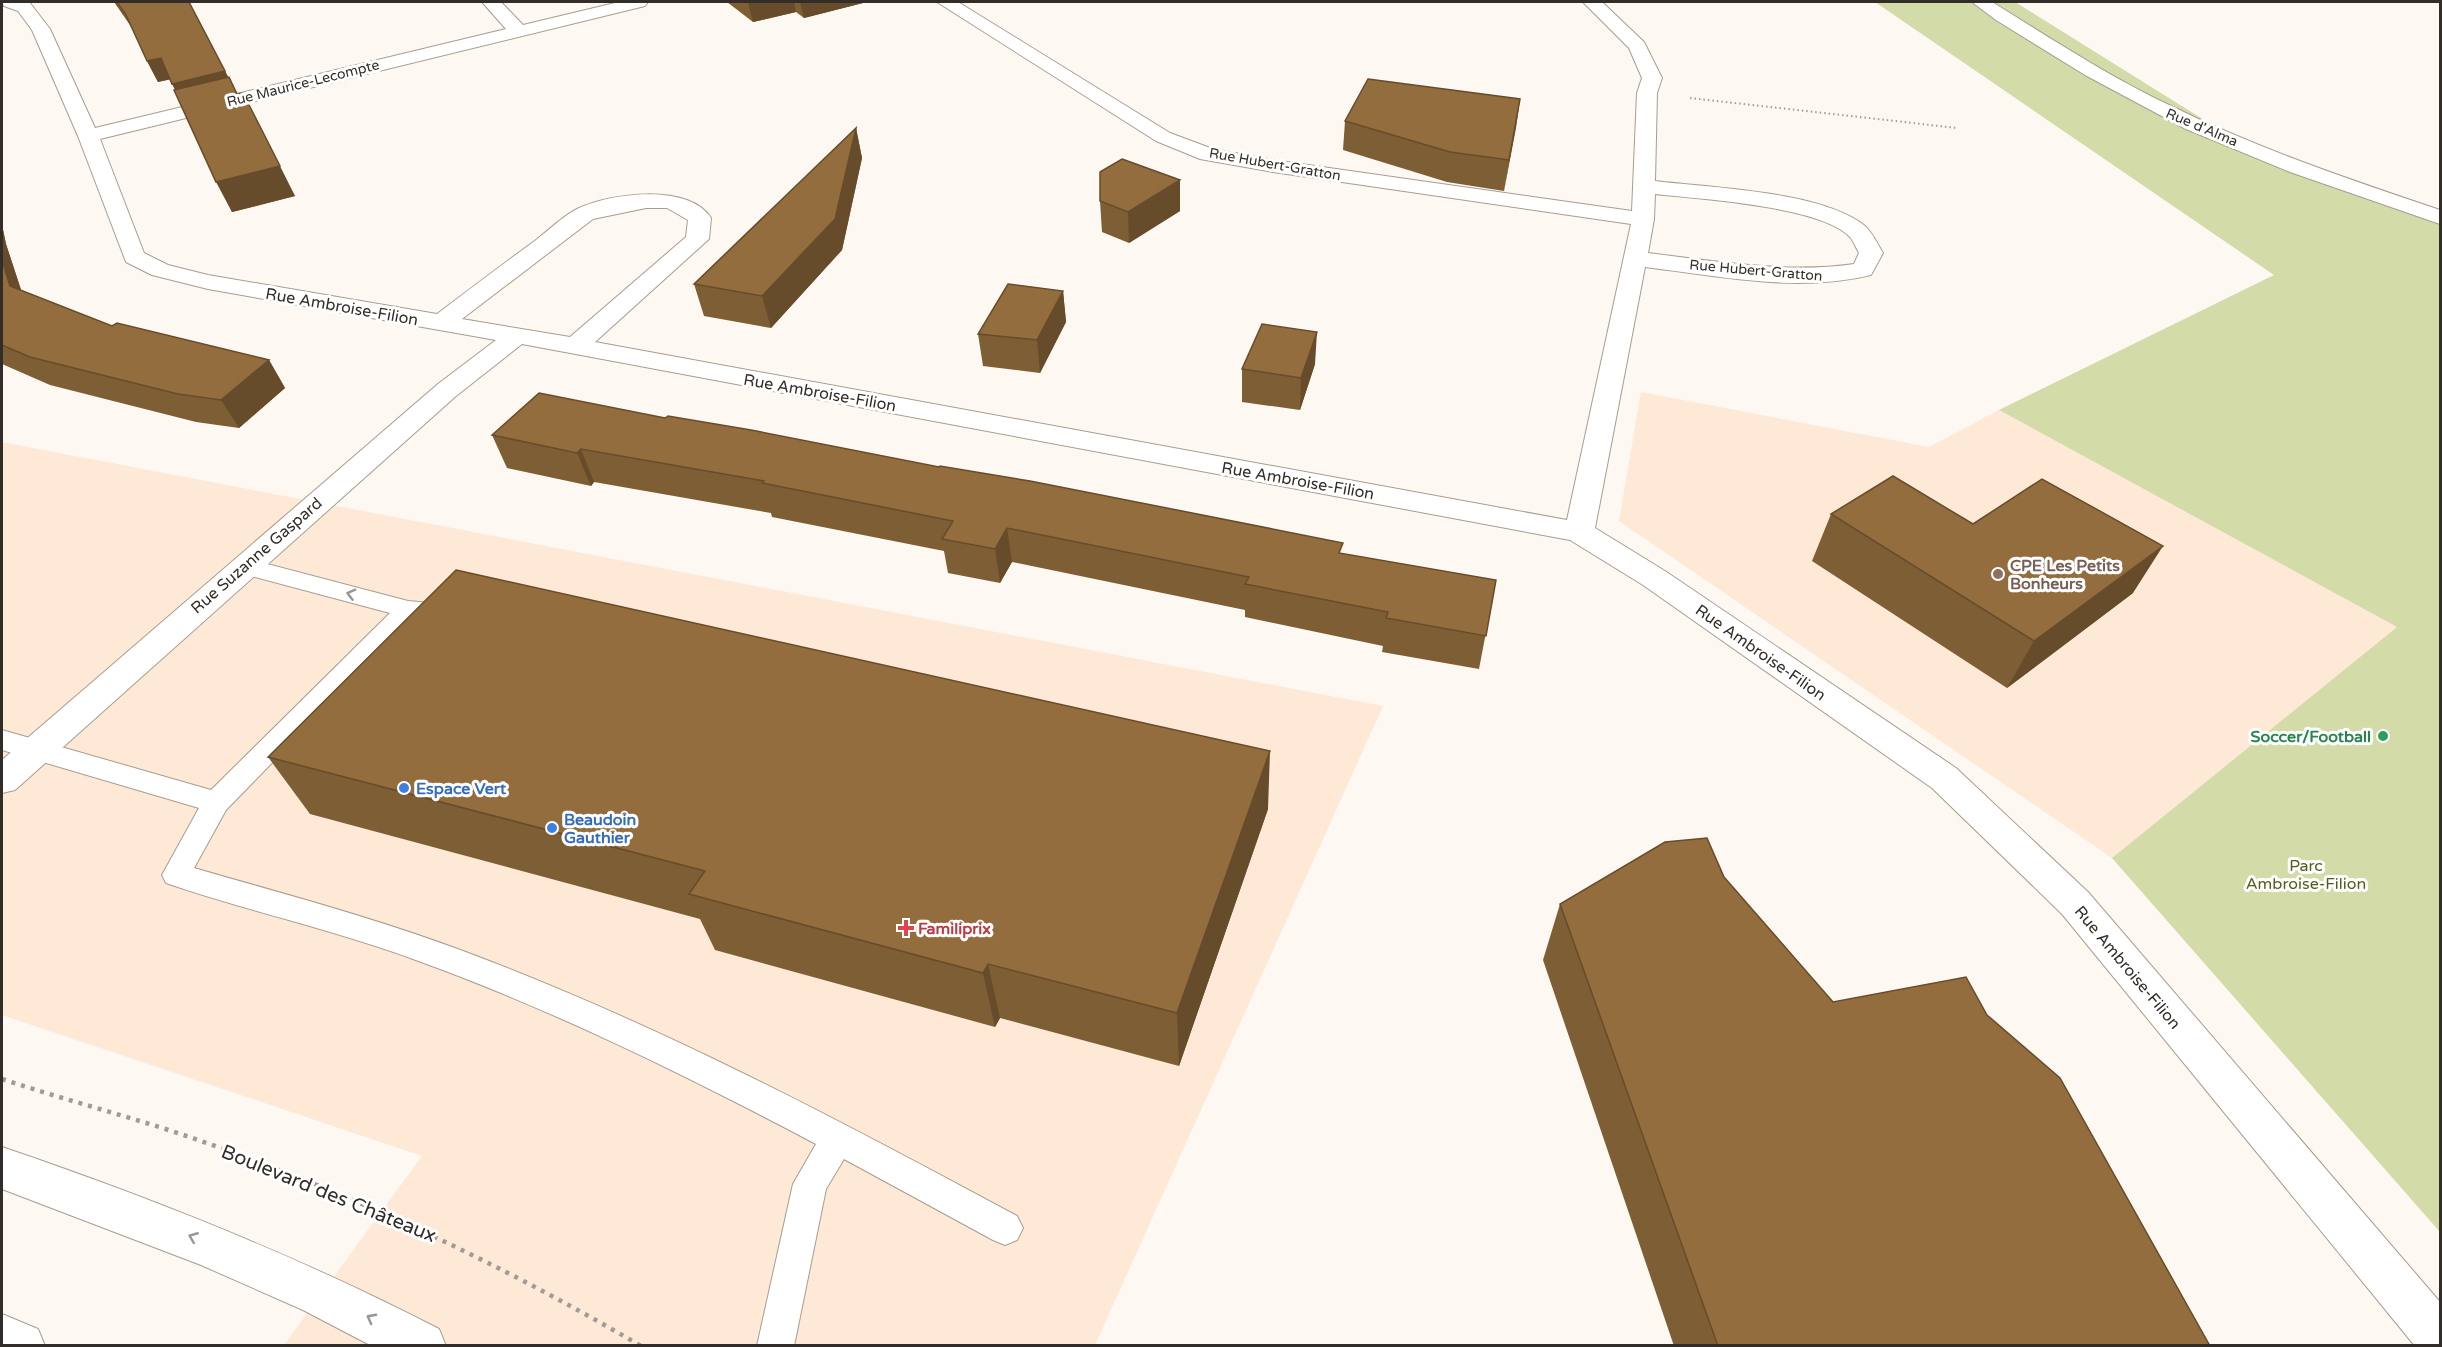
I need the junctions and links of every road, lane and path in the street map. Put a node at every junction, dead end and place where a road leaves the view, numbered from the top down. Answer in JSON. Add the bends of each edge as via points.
{"nodes":[{"id":1,"x":10,"y":2,"type":"edge"},
{"id":2,"x":491,"y":2,"type":"edge"},
{"id":3,"x":633,"y":2,"type":"edge"},
{"id":4,"x":946,"y":2,"type":"edge"},
{"id":5,"x":1592,"y":2,"type":"edge"},
{"id":6,"x":1981,"y":2,"type":"edge"},
{"id":7,"x":518,"y":30,"type":"junction"},
{"id":8,"x":1647,"y":93,"type":"junction"},
{"id":9,"x":1957,"y":128,"type":"dead end"},
{"id":10,"x":88,"y":136,"type":"junction"},
{"id":11,"x":1645,"y":186,"type":"junction"},
{"id":12,"x":2440,"y":217,"type":"edge"},
{"id":13,"x":1643,"y":219,"type":"junction"},
{"id":14,"x":1637,"y":259,"type":"junction"},
{"id":15,"x":441,"y":323,"type":"junction"},
{"id":16,"x":516,"y":337,"type":"junction"},
{"id":17,"x":575,"y":346,"type":"junction"},
{"id":18,"x":1579,"y":532,"type":"junction"},
{"id":19,"x":244,"y":566,"type":"junction"},
{"id":20,"x":439,"y":608,"type":"edge"},
{"id":21,"x":408,"y":609,"type":"junction"},
{"id":22,"x":2,"y":740,"type":"edge"},
{"id":23,"x":35,"y":750,"type":"junction"},
{"id":24,"x":2,"y":780,"type":"edge"},
{"id":25,"x":216,"y":802,"type":"junction"},
{"id":26,"x":2,"y":1079,"type":"edge"},
{"id":27,"x":839,"y":1137,"type":"junction"},
{"id":28,"x":2,"y":1168,"type":"edge"},
{"id":29,"x":1005,"y":1228,"type":"dead end"},
{"id":30,"x":2,"y":1338,"type":"edge"},
{"id":31,"x":2440,"y":1338,"type":"edge"},
{"id":32,"x":21,"y":1346,"type":"edge"},
{"id":33,"x":422,"y":1346,"type":"edge"},
{"id":34,"x":641,"y":1346,"type":"edge"},
{"id":35,"x":775,"y":1346,"type":"edge"}],
"edges":[{"from":1,"to":10,"type":"street","name":"Rue Ambroise-Filion","via":[[24,7],[41,29]]},
{"from":2,"to":7,"type":"street"},
{"from":3,"to":7,"type":"street","name":"Rue Maurice-Lecompte"},
{"from":4,"to":13,"type":"street","name":"Rue Hubert-Gratton","via":[[1163,137],[1208,154]]},
{"from":5,"to":8,"type":"street","via":[[1637,46],[1652,78]]},
{"from":6,"to":12,"type":"street","name":"Rue d'Alma","via":[[2056,52],[2161,109],[2274,157]]},
{"from":7,"to":10,"type":"street","name":"Rue Maurice-Lecompte"},
{"from":8,"to":9,"type":"path"},
{"from":8,"to":11,"type":"street"},
{"from":10,"to":15,"type":"street","name":"Rue Ambroise-Filion","via":[[134,257],[160,270],[208,282]]},
{"from":11,"to":13,"type":"street"},
{"from":11,"to":14,"type":"street","name":"Rue Hubert-Gratton","via":[[1804,206],[1858,232],[1871,253],[1863,270],[1833,276],[1790,276]]},
{"from":13,"to":14,"type":"street"},
{"from":14,"to":18,"type":"street"},
{"from":15,"to":16,"type":"street","name":"Rue Ambroise-Filion"},
{"from":15,"to":17,"type":"street","via":[[585,214],[644,201],[678,204],[700,218],[697,239]]},
{"from":16,"to":17,"type":"street","name":"Rue Ambroise-Filion"},
{"from":16,"to":19,"type":"street","name":"Rue Suzanne Gaspard","via":[[447,390]]},
{"from":17,"to":18,"type":"street","name":"Rue Ambroise-Filion"},
{"from":18,"to":31,"type":"street","name":"Rue Ambroise-Filion","via":[[1654,578],[1944,777],[2074,903]]},
{"from":21,"to":19,"type":"lane","one_way":true},
{"from":19,"to":23,"type":"street","name":"Rue Suzanne Gaspard"},
{"from":20,"to":21,"type":"lane"},
{"from":21,"to":25,"type":"lane"},
{"from":22,"to":23,"type":"lane"},
{"from":23,"to":24,"type":"street","name":"Rue Suzanne Gaspard"},
{"from":23,"to":25,"type":"lane"},
{"from":25,"to":27,"type":"lane","via":[[176,875],[369,931],[454,961],[673,1055]]},
{"from":26,"to":34,"type":"path","name":"Boulevard des Châteaux","via":[[201,1141],[399,1219],[474,1253]]},
{"from":27,"to":29,"type":"lane"},
{"from":27,"to":35,"type":"lane","via":[[810,1184]]},
{"from":33,"to":28,"type":"street","one_way":true,"via":[[268,1269],[176,1230]]},
{"from":30,"to":32,"type":"street"}]}
